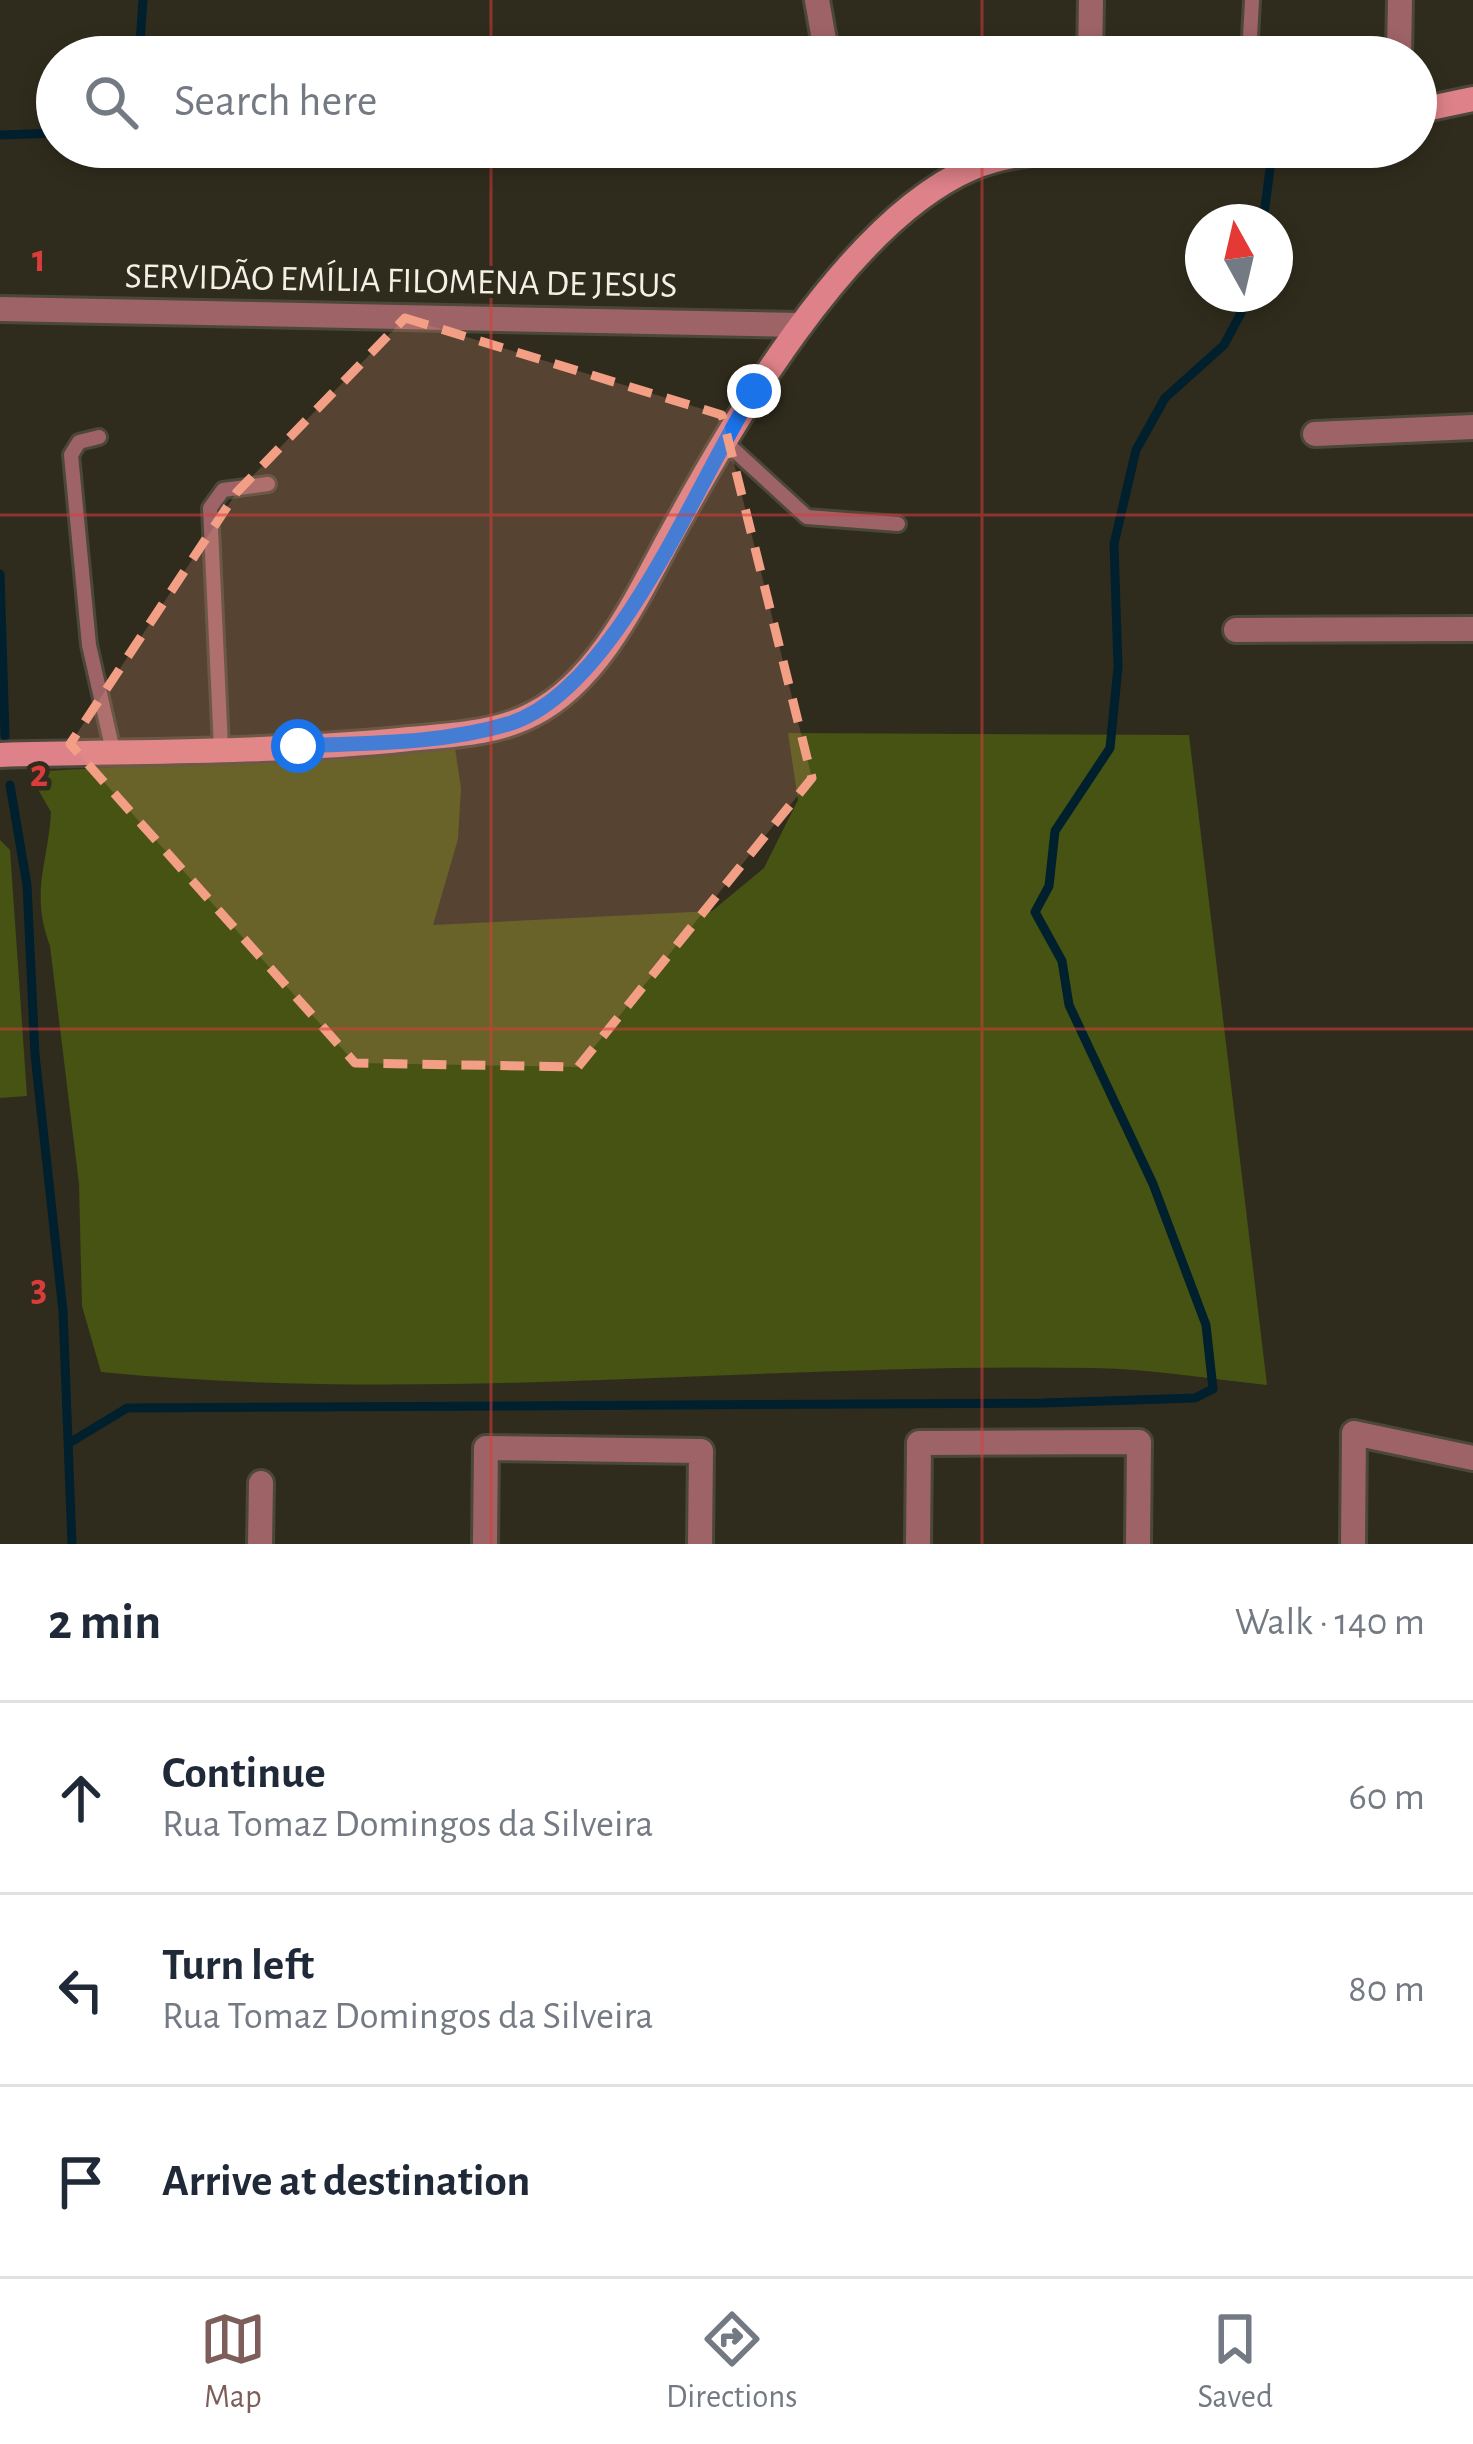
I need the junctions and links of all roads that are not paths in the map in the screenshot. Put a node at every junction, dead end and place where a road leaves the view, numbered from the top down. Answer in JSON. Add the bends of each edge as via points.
{"nodes":[{"id":1,"x":817,"y":0,"type":"edge"},
{"id":2,"x":1091,"y":0,"type":"edge"},
{"id":3,"x":1252,"y":0,"type":"edge"},
{"id":4,"x":1400,"y":0,"type":"edge"},
{"id":5,"x":823,"y":36,"type":"edge"},
{"id":6,"x":1090,"y":36,"type":"edge"},
{"id":7,"x":1250,"y":36,"type":"edge"},
{"id":8,"x":1399,"y":36,"type":"edge"},
{"id":9,"x":1473,"y":99,"type":"edge"},
{"id":10,"x":1437,"y":107,"type":"edge"},
{"id":11,"x":973,"y":168,"type":"edge"},
{"id":12,"x":0,"y":309,"type":"edge"},
{"id":13,"x":801,"y":325,"type":"junction"},
{"id":14,"x":1473,"y":427,"type":"edge"},
{"id":15,"x":1315,"y":434,"type":"dead end"},
{"id":16,"x":98,"y":437,"type":"dead end"},
{"id":17,"x":723,"y":440,"type":"junction"},
{"id":18,"x":268,"y":484,"type":"dead end"},
{"id":19,"x":898,"y":524,"type":"dead end"},
{"id":20,"x":1473,"y":629,"type":"edge"},
{"id":21,"x":1236,"y":630,"type":"dead end"},
{"id":22,"x":221,"y":748,"type":"junction"},
{"id":23,"x":113,"y":752,"type":"junction"},
{"id":24,"x":0,"y":754,"type":"edge"},
{"id":25,"x":1473,"y":1458,"type":"edge"},
{"id":26,"x":261,"y":1483,"type":"dead end"},
{"id":27,"x":260,"y":1544,"type":"edge"},
{"id":28,"x":485,"y":1544,"type":"edge"},
{"id":29,"x":700,"y":1544,"type":"edge"},
{"id":30,"x":918,"y":1544,"type":"edge"},
{"id":31,"x":1138,"y":1544,"type":"edge"},
{"id":32,"x":1353,"y":1544,"type":"edge"}],
"edges":[{"from":1,"to":5,"type":"street"},
{"from":2,"to":6,"type":"street"},
{"from":3,"to":7,"type":"lane"},
{"from":4,"to":8,"type":"street"},
{"from":9,"to":10,"type":"main road"},
{"from":11,"to":13,"type":"main road","via":[[935,189],[869,247]]},
{"from":12,"to":13,"type":"street","name":"SERVIDÃO EMÍLIA FILOMENA DE JESUS"},
{"from":13,"to":17,"type":"main road"},
{"from":14,"to":15,"type":"street"},
{"from":16,"to":23,"type":"lane","via":[[71,454],[89,645]]},
{"from":17,"to":19,"type":"lane","via":[[807,518]]},
{"from":17,"to":22,"type":"main road","via":[[620,626],[536,713],[471,733]]},
{"from":18,"to":22,"type":"lane","via":[[223,490],[210,508]]},
{"from":20,"to":21,"type":"street"},
{"from":22,"to":23,"type":"main road"},
{"from":23,"to":24,"type":"main road"},
{"from":25,"to":32,"type":"street","via":[[1354,1433]]},
{"from":26,"to":27,"type":"street"},
{"from":28,"to":29,"type":"street","via":[[486,1448],[701,1451]]},
{"from":30,"to":31,"type":"street","via":[[920,1443],[1139,1442]]}]}
